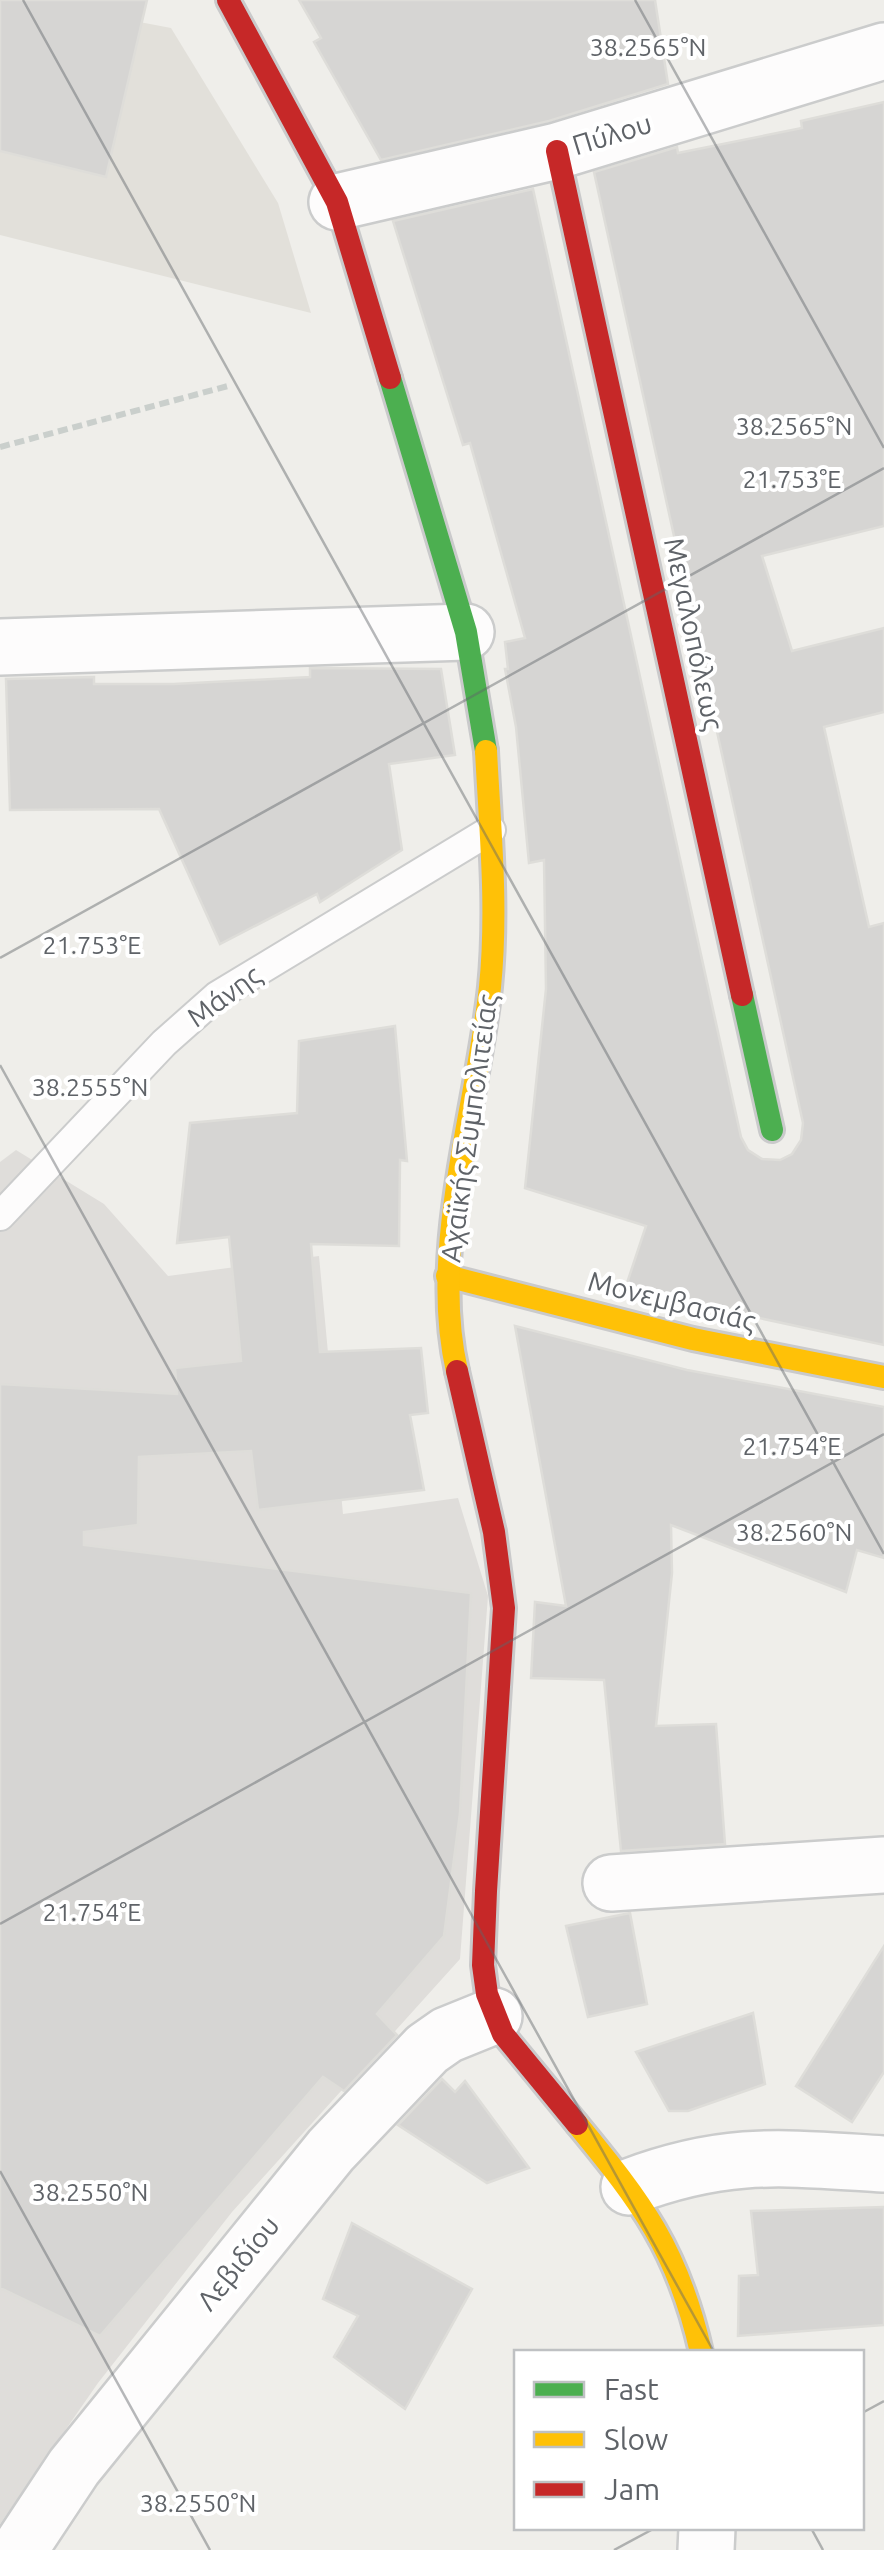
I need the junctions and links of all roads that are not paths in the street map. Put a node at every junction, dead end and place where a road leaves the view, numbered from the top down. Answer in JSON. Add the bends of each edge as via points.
{"nodes":[{"id":1,"x":228,"y":0,"type":"edge"},
{"id":2,"x":884,"y":51,"type":"edge"},
{"id":3,"x":557,"y":151,"type":"junction"},
{"id":4,"x":337,"y":202,"type":"junction"},
{"id":5,"x":466,"y":632,"type":"junction"},
{"id":6,"x":0,"y":646,"type":"edge"},
{"id":7,"x":491,"y":830,"type":"junction"},
{"id":8,"x":772,"y":1130,"type":"dead end"},
{"id":9,"x":0,"y":1216,"type":"edge"},
{"id":10,"x":447,"y":1276,"type":"junction"},
{"id":11,"x":884,"y":1377,"type":"edge"},
{"id":12,"x":884,"y":1865,"type":"edge"},
{"id":13,"x":610,"y":1883,"type":"dead end"},
{"id":14,"x":494,"y":2016,"type":"junction"},
{"id":15,"x":884,"y":2164,"type":"edge"},
{"id":16,"x":629,"y":2187,"type":"junction"},
{"id":17,"x":701,"y":2350,"type":"edge"},
{"id":18,"x":18,"y":2550,"type":"edge"}],
"edges":[{"from":1,"to":4,"type":"street","name":"Αχαϊκής Συμπολιτείας"},
{"from":2,"to":3,"type":"street","name":"Πύλου"},
{"from":3,"to":4,"type":"street","name":"Πύλου"},
{"from":3,"to":8,"type":"street","name":"Μεγαλοπόλεως"},
{"from":4,"to":5,"type":"street","name":"Αχαϊκής Συμπολιτείας"},
{"from":5,"to":6,"type":"street"},
{"from":5,"to":7,"type":"street","name":"Αχαϊκής Συμπολιτείας","via":[[485,733]]},
{"from":7,"to":9,"type":"lane","name":"Μάνης","via":[[217,996],[164,1042]]},
{"from":7,"to":10,"type":"street","name":"Αχαϊκής Συμπολιτείας","via":[[490,986]]},
{"from":10,"to":11,"type":"street","name":"Μονεμβασιάς","via":[[709,1342]]},
{"from":10,"to":14,"type":"street","name":"Αχαϊκής Συμπολιτείας","via":[[452,1355],[494,1532],[504,1608],[483,1965]]},
{"from":12,"to":13,"type":"street"},
{"from":14,"to":16,"type":"street","name":"Αχαϊκής Συμπολιτείας"},
{"from":14,"to":18,"type":"street","name":"Λεβιδίου","via":[[426,2049],[331,2150],[86,2452]]},
{"from":15,"to":16,"type":"street","via":[[750,2157],[700,2162]]},
{"from":16,"to":17,"type":"street","name":"Αχαϊκής Συμπολιτείας","via":[[670,2252]]}]}
